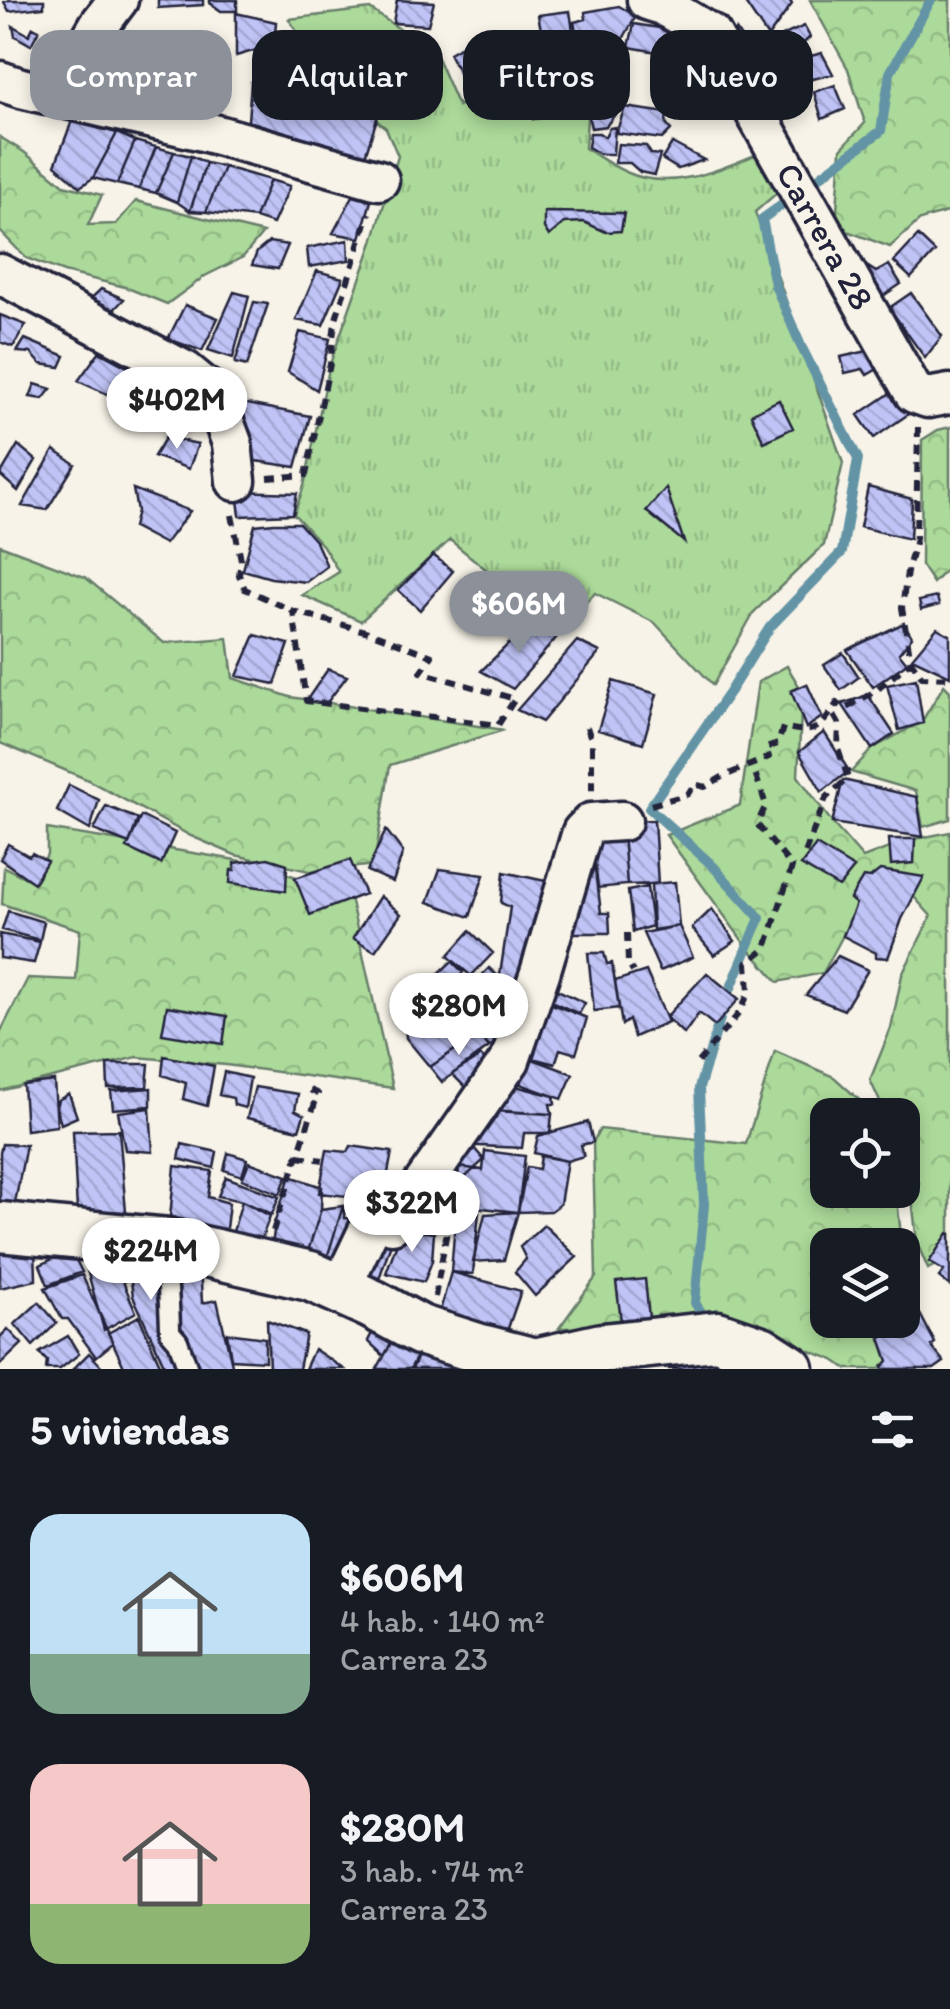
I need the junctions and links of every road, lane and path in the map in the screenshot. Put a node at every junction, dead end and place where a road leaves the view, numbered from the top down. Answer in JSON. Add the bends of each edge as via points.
{"nodes":[{"id":1,"x":118,"y":0,"type":"edge"},
{"id":2,"x":647,"y":0,"type":"edge"},
{"id":3,"x":96,"y":30,"type":"edge"},
{"id":4,"x":0,"y":81,"type":"edge"},
{"id":5,"x":30,"y":89,"type":"edge"},
{"id":6,"x":157,"y":120,"type":"edge"},
{"id":7,"x":379,"y":180,"type":"joint"},
{"id":8,"x":0,"y":274,"type":"edge"},
{"id":9,"x":934,"y":395,"type":"edge"},
{"id":10,"x":236,"y":480,"type":"junction"},
{"id":11,"x":294,"y":611,"type":"junction"},
{"id":12,"x":911,"y":661,"type":"junction"},
{"id":13,"x":950,"y":678,"type":"edge"},
{"id":14,"x":832,"y":710,"type":"junction"},
{"id":15,"x":587,"y":726,"type":"dead end"},
{"id":16,"x":752,"y":764,"type":"junction"},
{"id":17,"x":607,"y":823,"type":"junction"},
{"id":18,"x":805,"y":854,"type":"dead end"},
{"id":19,"x":628,"y":933,"type":"dead end"},
{"id":20,"x":632,"y":972,"type":"dead end"},
{"id":21,"x":698,"y":1062,"type":"dead end"},
{"id":22,"x":310,"y":1090,"type":"dead end"},
{"id":23,"x":298,"y":1156,"type":"junction"},
{"id":24,"x":322,"y":1160,"type":"dead end"},
{"id":25,"x":451,"y":1209,"type":"dead end"},
{"id":26,"x":0,"y":1226,"type":"edge"},
{"id":27,"x":168,"y":1242,"type":"junction"},
{"id":28,"x":262,"y":1266,"type":"junction"},
{"id":29,"x":340,"y":1290,"type":"junction"},
{"id":30,"x":428,"y":1333,"type":"junction"},
{"id":31,"x":188,"y":1369,"type":"edge"},
{"id":32,"x":790,"y":1369,"type":"edge"}],
"edges":[{"from":1,"to":3,"type":"street"},
{"from":2,"to":9,"type":"street","name":"Carrera 28","via":[[711,34],[904,378],[914,392]]},
{"from":4,"to":5,"type":"street"},
{"from":6,"to":7,"type":"street"},
{"from":7,"to":10,"type":"path","via":[[335,322],[306,474]]},
{"from":8,"to":10,"type":"street","via":[[185,371],[214,396],[232,443]]},
{"from":9,"to":12,"type":"path","via":[[902,608]]},
{"from":10,"to":11,"type":"path","via":[[229,499],[245,589]]},
{"from":11,"to":11,"type":"path","via":[[306,701],[498,726],[515,699],[421,672],[432,656]]},
{"from":12,"to":13,"type":"path","via":[[922,678]]},
{"from":12,"to":14,"type":"path","via":[[877,690],[846,709],[837,702]]},
{"from":14,"to":16,"type":"path","via":[[808,732],[783,727],[778,744],[766,748],[768,756]]},
{"from":14,"to":18,"type":"path","via":[[848,778],[826,798]]},
{"from":15,"to":17,"type":"path","via":[[592,796]]},
{"from":16,"to":17,"type":"path","via":[[652,803],[644,820],[630,812]]},
{"from":16,"to":21,"type":"path","via":[[766,805],[757,824],[792,867],[766,948],[747,964],[749,992],[740,1012]]},
{"from":17,"to":29,"type":"street","via":[[582,832],[510,1060],[392,1224],[380,1218],[369,1229]]},
{"from":19,"to":20,"type":"path"},
{"from":22,"to":23,"type":"path","via":[[318,1094]]},
{"from":23,"to":24,"type":"path"},
{"from":23,"to":28,"type":"path"},
{"from":25,"to":30,"type":"path"},
{"from":26,"to":27,"type":"street"},
{"from":27,"to":28,"type":"street"},
{"from":27,"to":31,"type":"lane","via":[[170,1332]]},
{"from":28,"to":29,"type":"street"},
{"from":29,"to":30,"type":"street"},
{"from":30,"to":32,"type":"street","via":[[535,1363],[716,1336]]}]}
